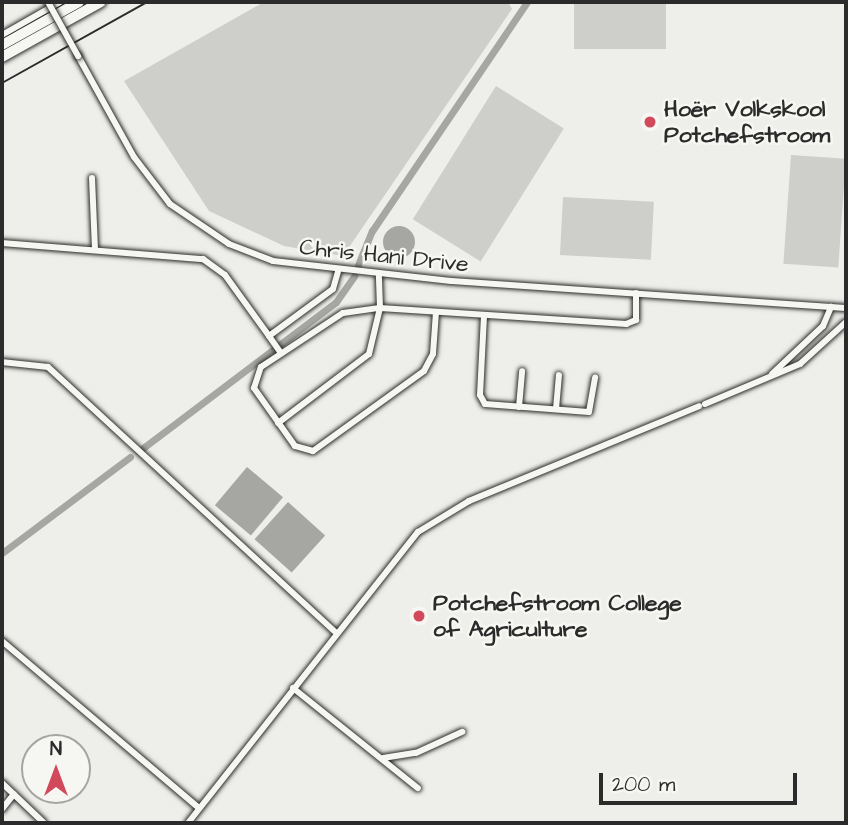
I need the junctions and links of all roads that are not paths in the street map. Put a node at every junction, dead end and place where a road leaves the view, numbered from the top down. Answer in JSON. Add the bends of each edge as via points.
{"nodes":[{"id":1,"x":48,"y":2,"type":"edge"},
{"id":2,"x":61,"y":2,"type":"edge"},
{"id":3,"x":79,"y":2,"type":"edge"},
{"id":4,"x":101,"y":2,"type":"edge"},
{"id":5,"x":2,"y":35,"type":"edge"},
{"id":6,"x":2,"y":45,"type":"edge"},
{"id":7,"x":2,"y":57,"type":"edge"},
{"id":8,"x":92,"y":178,"type":"dead end"},
{"id":9,"x":2,"y":243,"type":"edge"},
{"id":10,"x":95,"y":249,"type":"junction"},
{"id":11,"x":338,"y":271,"type":"junction"},
{"id":12,"x":379,"y":274,"type":"junction"},
{"id":13,"x":636,"y":293,"type":"junction"},
{"id":14,"x":831,"y":307,"type":"junction"},
{"id":15,"x":846,"y":307,"type":"edge"},
{"id":16,"x":380,"y":308,"type":"junction"},
{"id":17,"x":436,"y":312,"type":"junction"},
{"id":18,"x":484,"y":316,"type":"junction"},
{"id":19,"x":846,"y":322,"type":"edge"},
{"id":20,"x":269,"y":336,"type":"junction"},
{"id":21,"x":278,"y":349,"type":"junction"},
{"id":22,"x":2,"y":362,"type":"edge"},
{"id":23,"x":522,"y":371,"type":"dead end"},
{"id":24,"x":559,"y":375,"type":"dead end"},
{"id":25,"x":595,"y":378,"type":"dead end"},
{"id":26,"x":762,"y":382,"type":"junction"},
{"id":27,"x":519,"y":407,"type":"junction"},
{"id":28,"x":556,"y":409,"type":"junction"},
{"id":29,"x":278,"y":423,"type":"junction"},
{"id":30,"x":335,"y":632,"type":"junction"},
{"id":31,"x":2,"y":641,"type":"edge"},
{"id":32,"x":293,"y":688,"type":"junction"},
{"id":33,"x":461,"y":732,"type":"dead end"},
{"id":34,"x":382,"y":758,"type":"junction"},
{"id":35,"x":2,"y":783,"type":"edge"},
{"id":36,"x":418,"y":788,"type":"dead end"},
{"id":37,"x":14,"y":794,"type":"junction"},
{"id":38,"x":2,"y":808,"type":"edge"},
{"id":39,"x":200,"y":808,"type":"junction"},
{"id":40,"x":44,"y":823,"type":"edge"},
{"id":41,"x":188,"y":823,"type":"edge"}],
"edges":[{"from":1,"to":11,"type":"street","name":"Chris Hani Drive","bridge":true,"via":[[134,157],[181,213],[252,254]]},
{"from":2,"to":5,"type":"street"},
{"from":3,"to":6,"type":"highway"},
{"from":4,"to":7,"type":"highway"},
{"from":8,"to":10,"type":"street"},
{"from":9,"to":10,"type":"street"},
{"from":10,"to":20,"type":"street","via":[[209,262]]},
{"from":11,"to":12,"type":"street","name":"Chris Hani Drive"},
{"from":11,"to":20,"type":"street","via":[[333,289]]},
{"from":12,"to":13,"type":"street","name":"Chris Hani Drive"},
{"from":12,"to":16,"type":"street"},
{"from":13,"to":14,"type":"street","name":"Chris Hani Drive"},
{"from":13,"to":18,"type":"street","via":[[637,316],[631,323]]},
{"from":14,"to":15,"type":"street","name":"Chris Hani Drive"},
{"from":14,"to":26,"type":"street","via":[[814,336]]},
{"from":16,"to":17,"type":"street"},
{"from":16,"to":21,"type":"street","via":[[331,317]]},
{"from":16,"to":29,"type":"street","via":[[365,359]]},
{"from":17,"to":18,"type":"street"},
{"from":17,"to":29,"type":"street","via":[[430,363],[379,408],[307,452]]},
{"from":18,"to":27,"type":"street","via":[[480,401]]},
{"from":19,"to":26,"type":"street","via":[[811,358]]},
{"from":20,"to":21,"type":"street"},
{"from":21,"to":29,"type":"street","via":[[253,382]]},
{"from":22,"to":30,"type":"street","via":[[48,367]]},
{"from":23,"to":27,"type":"street"},
{"from":24,"to":28,"type":"street"},
{"from":25,"to":28,"type":"street","via":[[592,410]]},
{"from":26,"to":30,"type":"street","via":[[496,489],[427,524]]},
{"from":27,"to":28,"type":"street"},
{"from":30,"to":32,"type":"street"},
{"from":31,"to":39,"type":"street"},
{"from":32,"to":34,"type":"street"},
{"from":32,"to":39,"type":"street"},
{"from":33,"to":34,"type":"street","via":[[404,757]]},
{"from":34,"to":36,"type":"street"},
{"from":35,"to":37,"type":"street"},
{"from":37,"to":38,"type":"street"},
{"from":37,"to":40,"type":"street"},
{"from":39,"to":41,"type":"street"}]}
